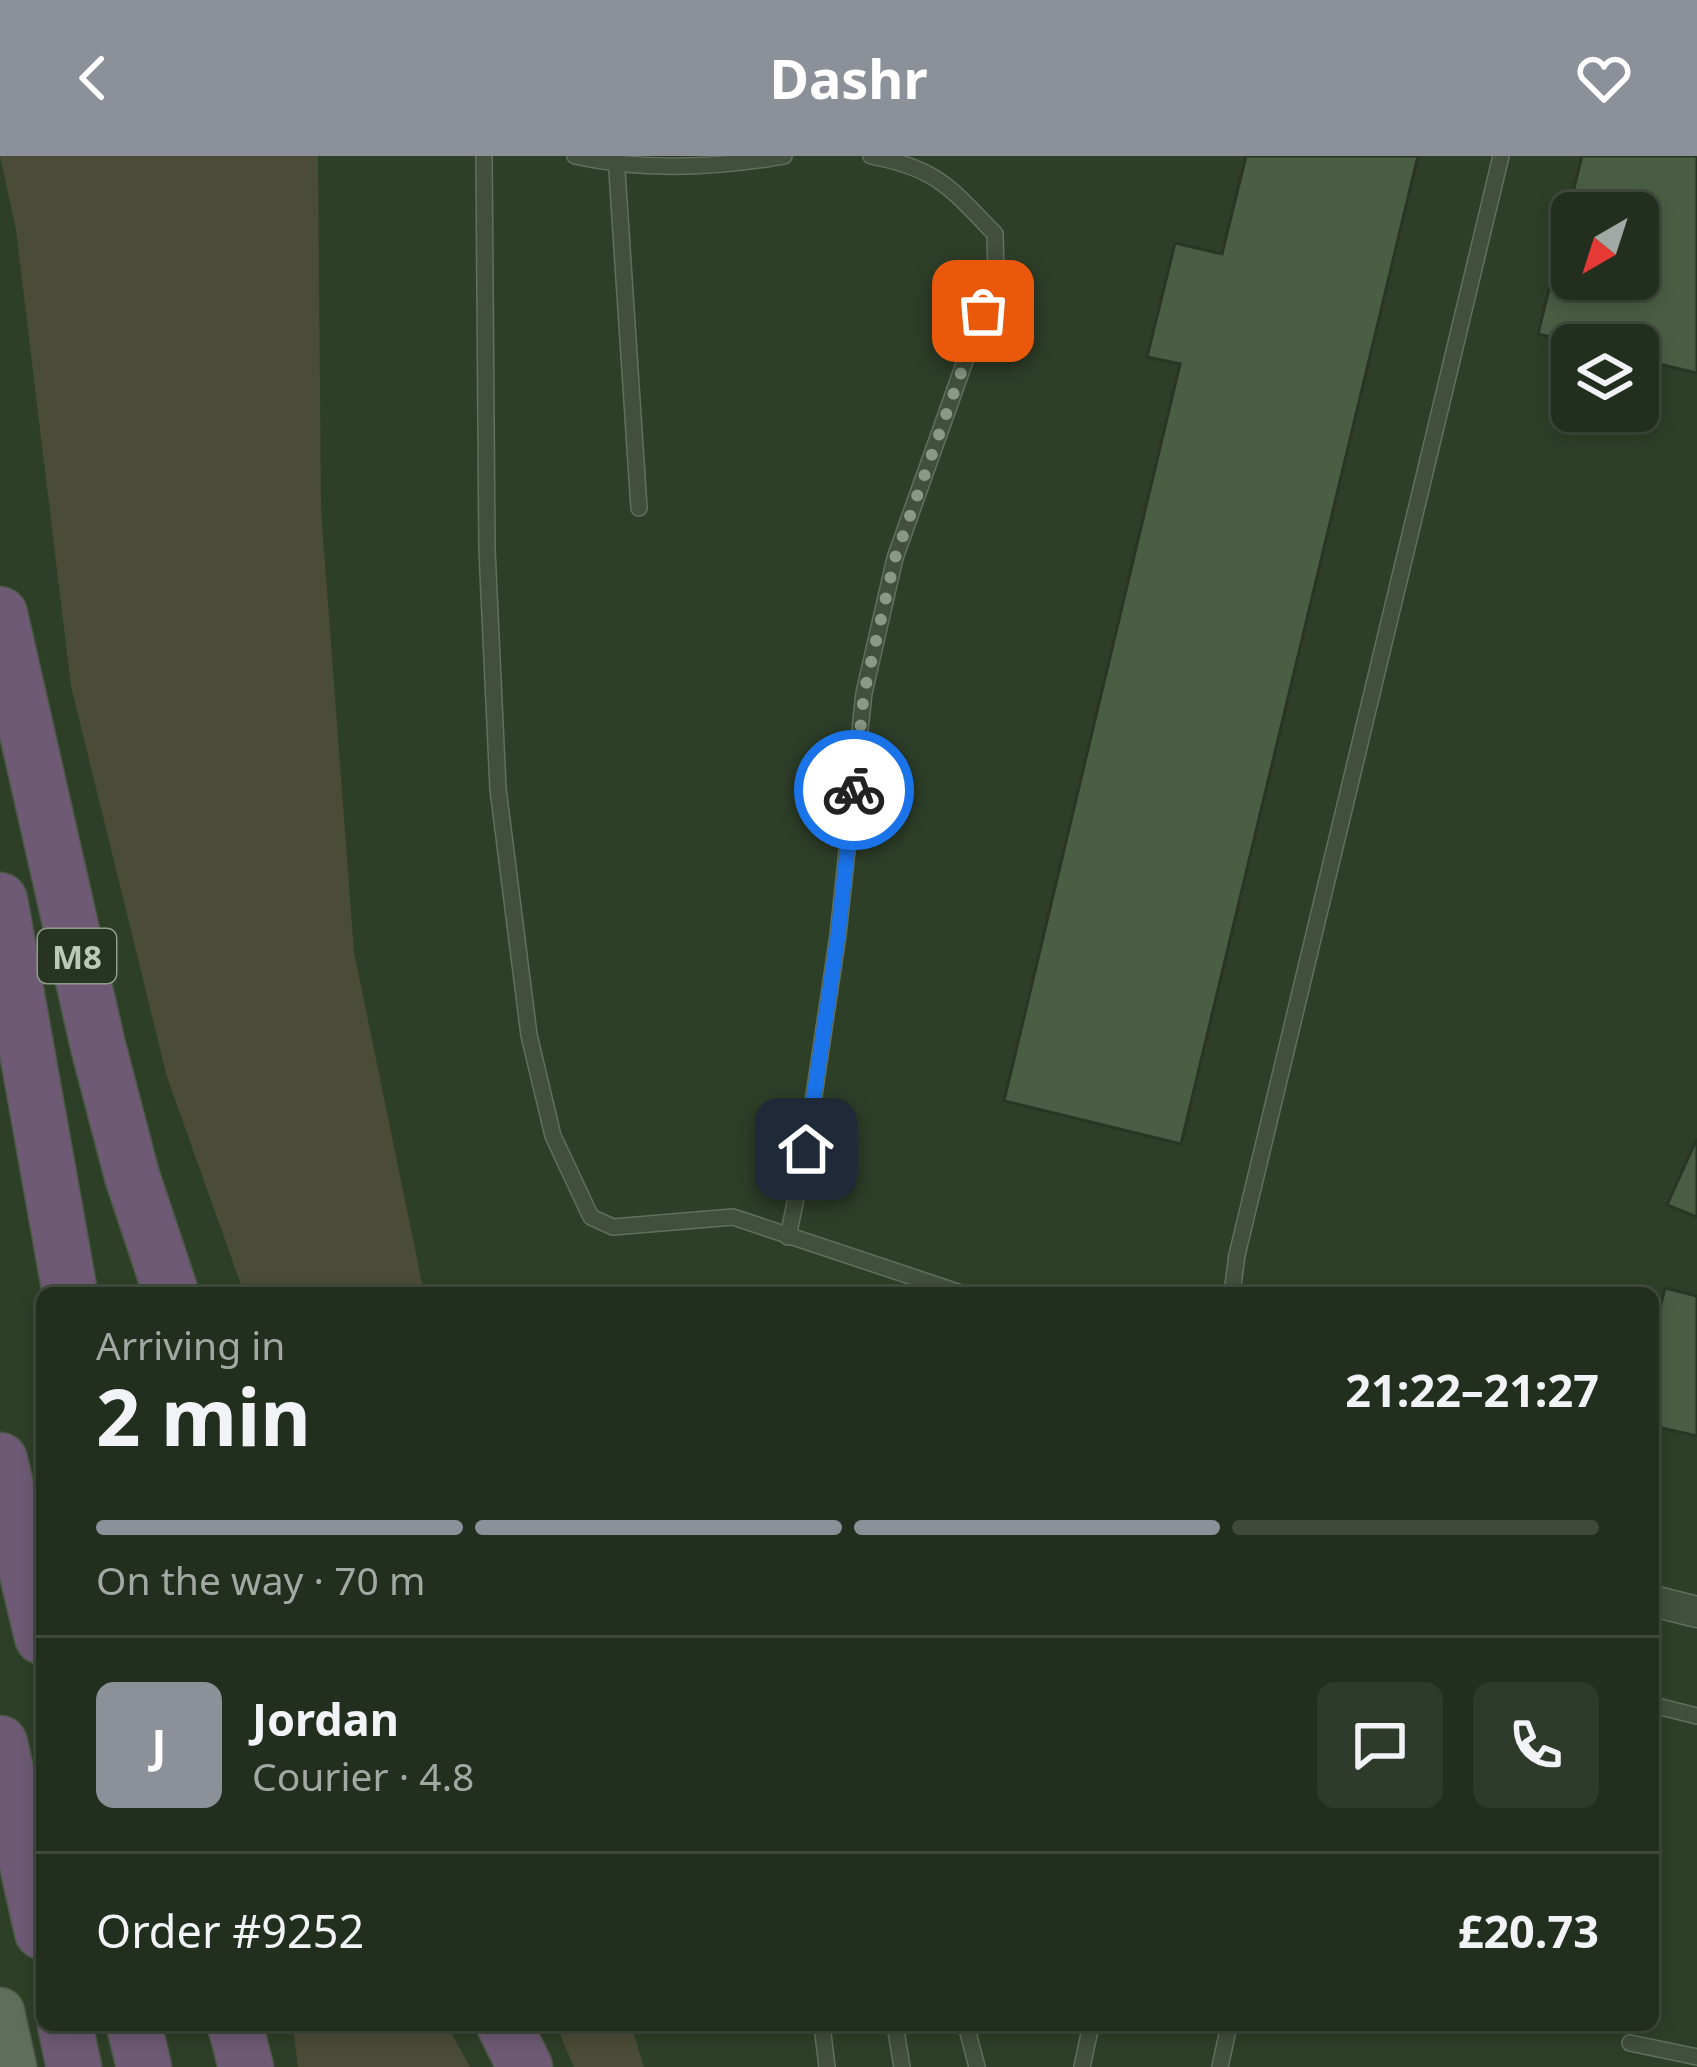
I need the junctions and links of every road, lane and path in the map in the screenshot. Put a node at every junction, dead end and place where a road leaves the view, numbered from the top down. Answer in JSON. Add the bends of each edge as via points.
{"nodes":[{"id":1,"x":484,"y":156,"type":"edge"},
{"id":2,"x":575,"y":156,"type":"edge"},
{"id":3,"x":784,"y":156,"type":"edge"},
{"id":4,"x":871,"y":156,"type":"edge"},
{"id":5,"x":1501,"y":156,"type":"edge"},
{"id":6,"x":615,"y":160,"type":"edge"},
{"id":7,"x":639,"y":508,"type":"dead end"},
{"id":8,"x":0,"y":614,"type":"edge"},
{"id":9,"x":0,"y":900,"type":"edge"},
{"id":10,"x":788,"y":1237,"type":"junction"},
{"id":11,"x":69,"y":1287,"type":"edge"},
{"id":12,"x":169,"y":1287,"type":"edge"},
{"id":13,"x":942,"y":1287,"type":"edge"},
{"id":14,"x":1233,"y":1287,"type":"edge"},
{"id":15,"x":0,"y":1460,"type":"edge"},
{"id":16,"x":1659,"y":1602,"type":"edge"},
{"id":17,"x":36,"y":1612,"type":"edge"},
{"id":18,"x":1697,"y":1612,"type":"edge"},
{"id":19,"x":1659,"y":1706,"type":"edge"},
{"id":20,"x":1697,"y":1716,"type":"edge"},
{"id":21,"x":0,"y":1743,"type":"edge"},
{"id":22,"x":36,"y":1905,"type":"edge"},
{"id":23,"x":0,"y":2012,"type":"edge"},
{"id":24,"x":66,"y":2031,"type":"edge"},
{"id":25,"x":135,"y":2031,"type":"edge"},
{"id":26,"x":237,"y":2031,"type":"edge"},
{"id":27,"x":507,"y":2031,"type":"edge"},
{"id":28,"x":823,"y":2031,"type":"edge"},
{"id":29,"x":896,"y":2031,"type":"edge"},
{"id":30,"x":968,"y":2031,"type":"edge"},
{"id":31,"x":1090,"y":2031,"type":"edge"},
{"id":32,"x":1227,"y":2031,"type":"edge"},
{"id":33,"x":1630,"y":2043,"type":"dead end"},
{"id":34,"x":1697,"y":2057,"type":"edge"},
{"id":35,"x":12,"y":2067,"type":"edge"},
{"id":36,"x":74,"y":2067,"type":"edge"},
{"id":37,"x":144,"y":2067,"type":"edge"},
{"id":38,"x":246,"y":2067,"type":"edge"},
{"id":39,"x":525,"y":2067,"type":"edge"},
{"id":40,"x":826,"y":2067,"type":"edge"},
{"id":41,"x":902,"y":2067,"type":"edge"},
{"id":42,"x":977,"y":2067,"type":"edge"},
{"id":43,"x":1082,"y":2067,"type":"edge"},
{"id":44,"x":1220,"y":2067,"type":"edge"}],
"edges":[{"from":1,"to":10,"type":"lane","via":[[498,789],[530,1035],[553,1136],[591,1217],[614,1227],[733,1217]]},
{"from":2,"to":6,"type":"lane"},
{"from":3,"to":6,"type":"lane","via":[[684,165]]},
{"from":4,"to":10,"type":"lane","via":[[914,164],[948,185],[995,234],[996,274],[895,558],[864,693],[838,935]]},
{"from":5,"to":14,"type":"lane"},
{"from":6,"to":7,"type":"lane"},
{"from":8,"to":12,"type":"highway","number":"M8","via":[[103,1067]]},
{"from":9,"to":11,"type":"highway","number":"M8"},
{"from":10,"to":13,"type":"lane"},
{"from":15,"to":17,"type":"highway"},
{"from":16,"to":18,"type":"street"},
{"from":19,"to":20,"type":"lane"},
{"from":21,"to":22,"type":"highway"},
{"from":23,"to":35,"type":"main road"},
{"from":24,"to":36,"type":"highway"},
{"from":25,"to":37,"type":"highway"},
{"from":26,"to":38,"type":"highway"},
{"from":27,"to":39,"type":"highway"},
{"from":28,"to":40,"type":"lane"},
{"from":29,"to":41,"type":"lane"},
{"from":30,"to":42,"type":"lane"},
{"from":31,"to":43,"type":"lane"},
{"from":32,"to":44,"type":"lane"},
{"from":33,"to":34,"type":"lane"}]}
